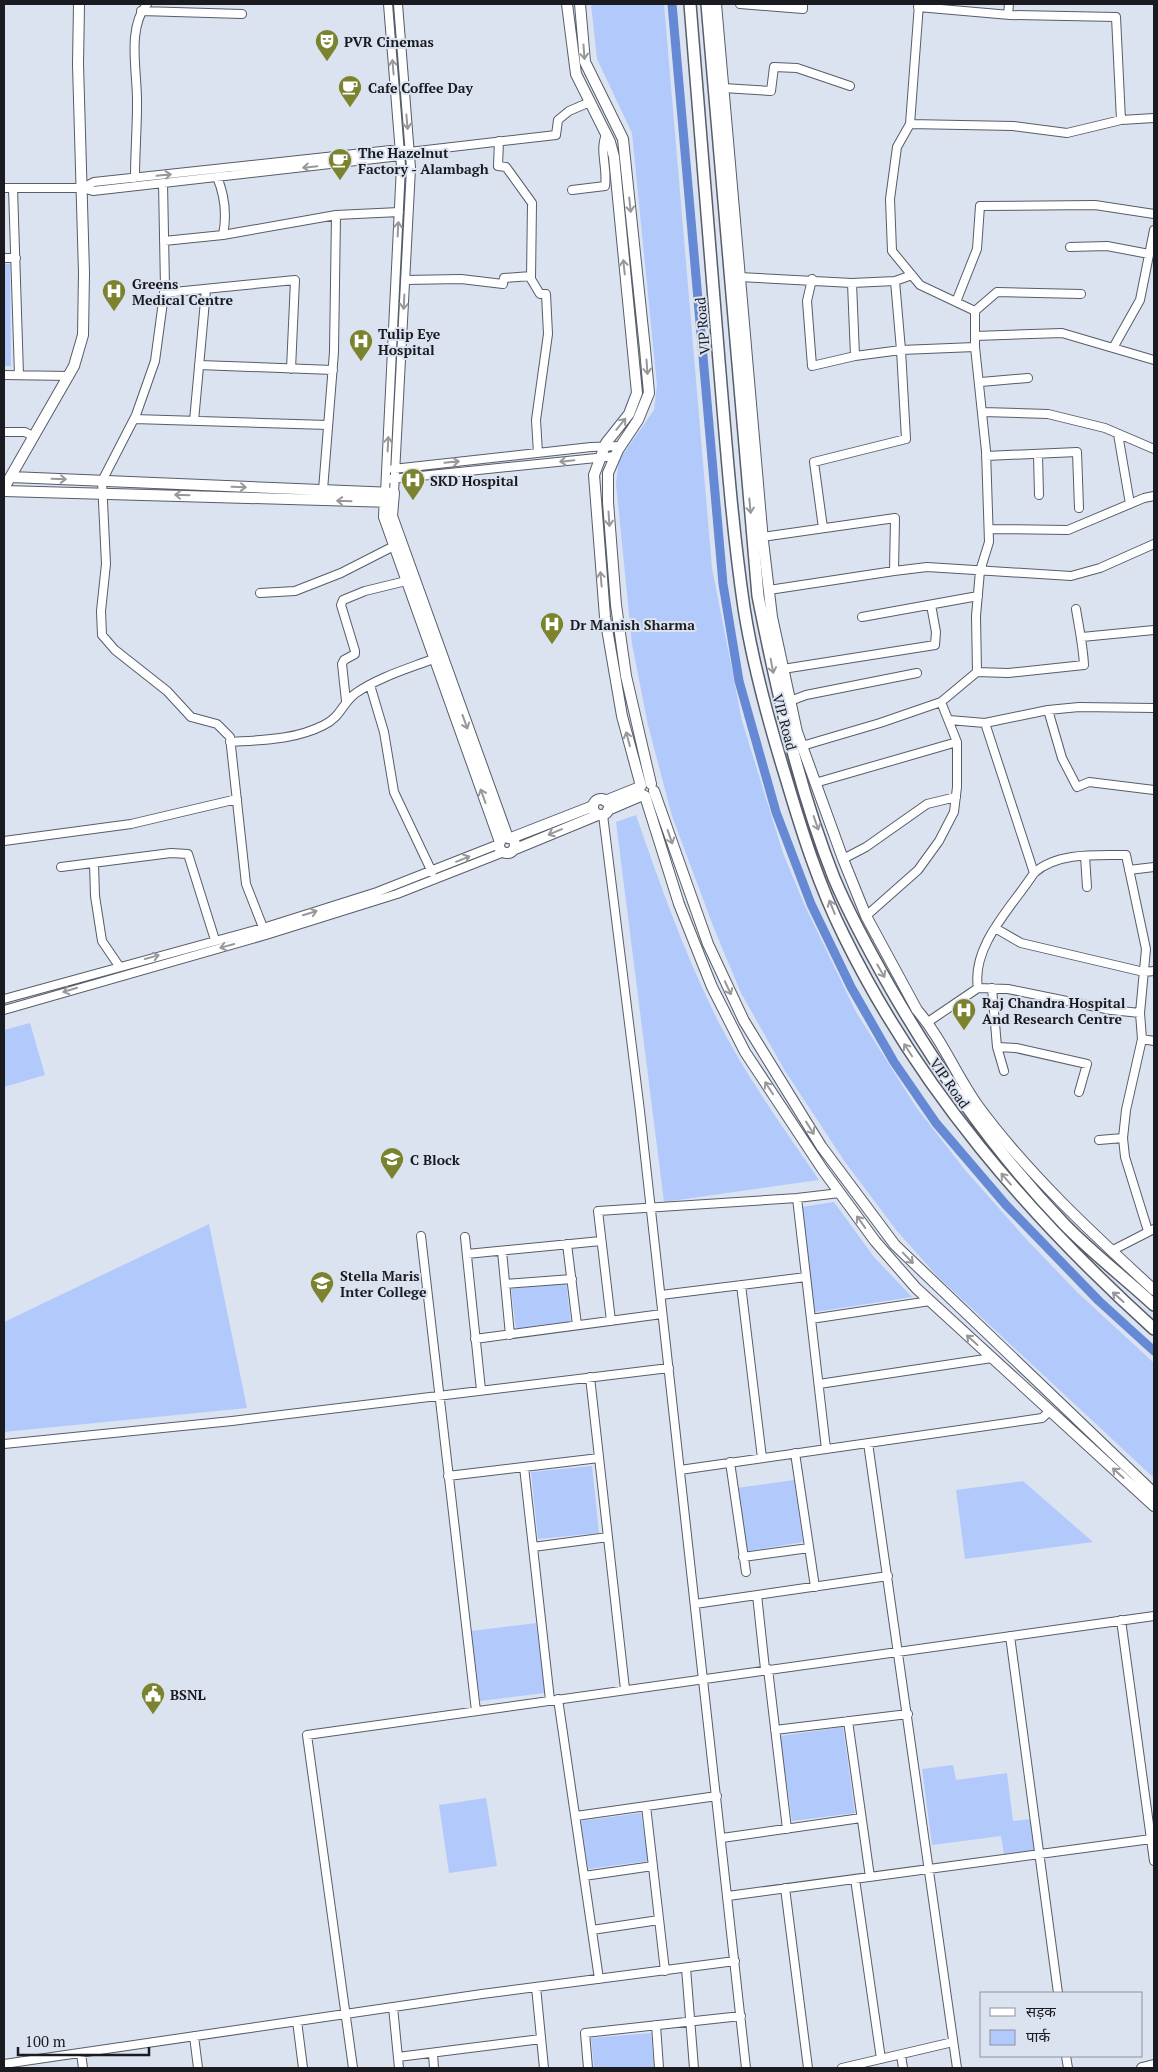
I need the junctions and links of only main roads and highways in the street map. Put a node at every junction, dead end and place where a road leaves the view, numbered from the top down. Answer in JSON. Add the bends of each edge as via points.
{"nodes":[{"id":1,"x":690,"y":4,"type":"edge"},
{"id":2,"x":707,"y":4,"type":"edge"},
{"id":3,"x":1154,"y":1305,"type":"edge"},
{"id":4,"x":1154,"y":1329,"type":"edge"}],
"edges":[{"from":4,"to":1,"type":"main road","name":"VIP Road","one_way":true,"via":[[1107,1287],[1035,1213],[938,1096],[885,1014],[843,934],[803,837],[768,721],[745,612],[732,515]]},
{"from":2,"to":3,"type":"main road","name":"VIP Road","one_way":true,"via":[[722,134],[758,596],[777,692],[802,783],[835,879],[873,957],[927,1051],[990,1140],[1065,1225]]}]}
